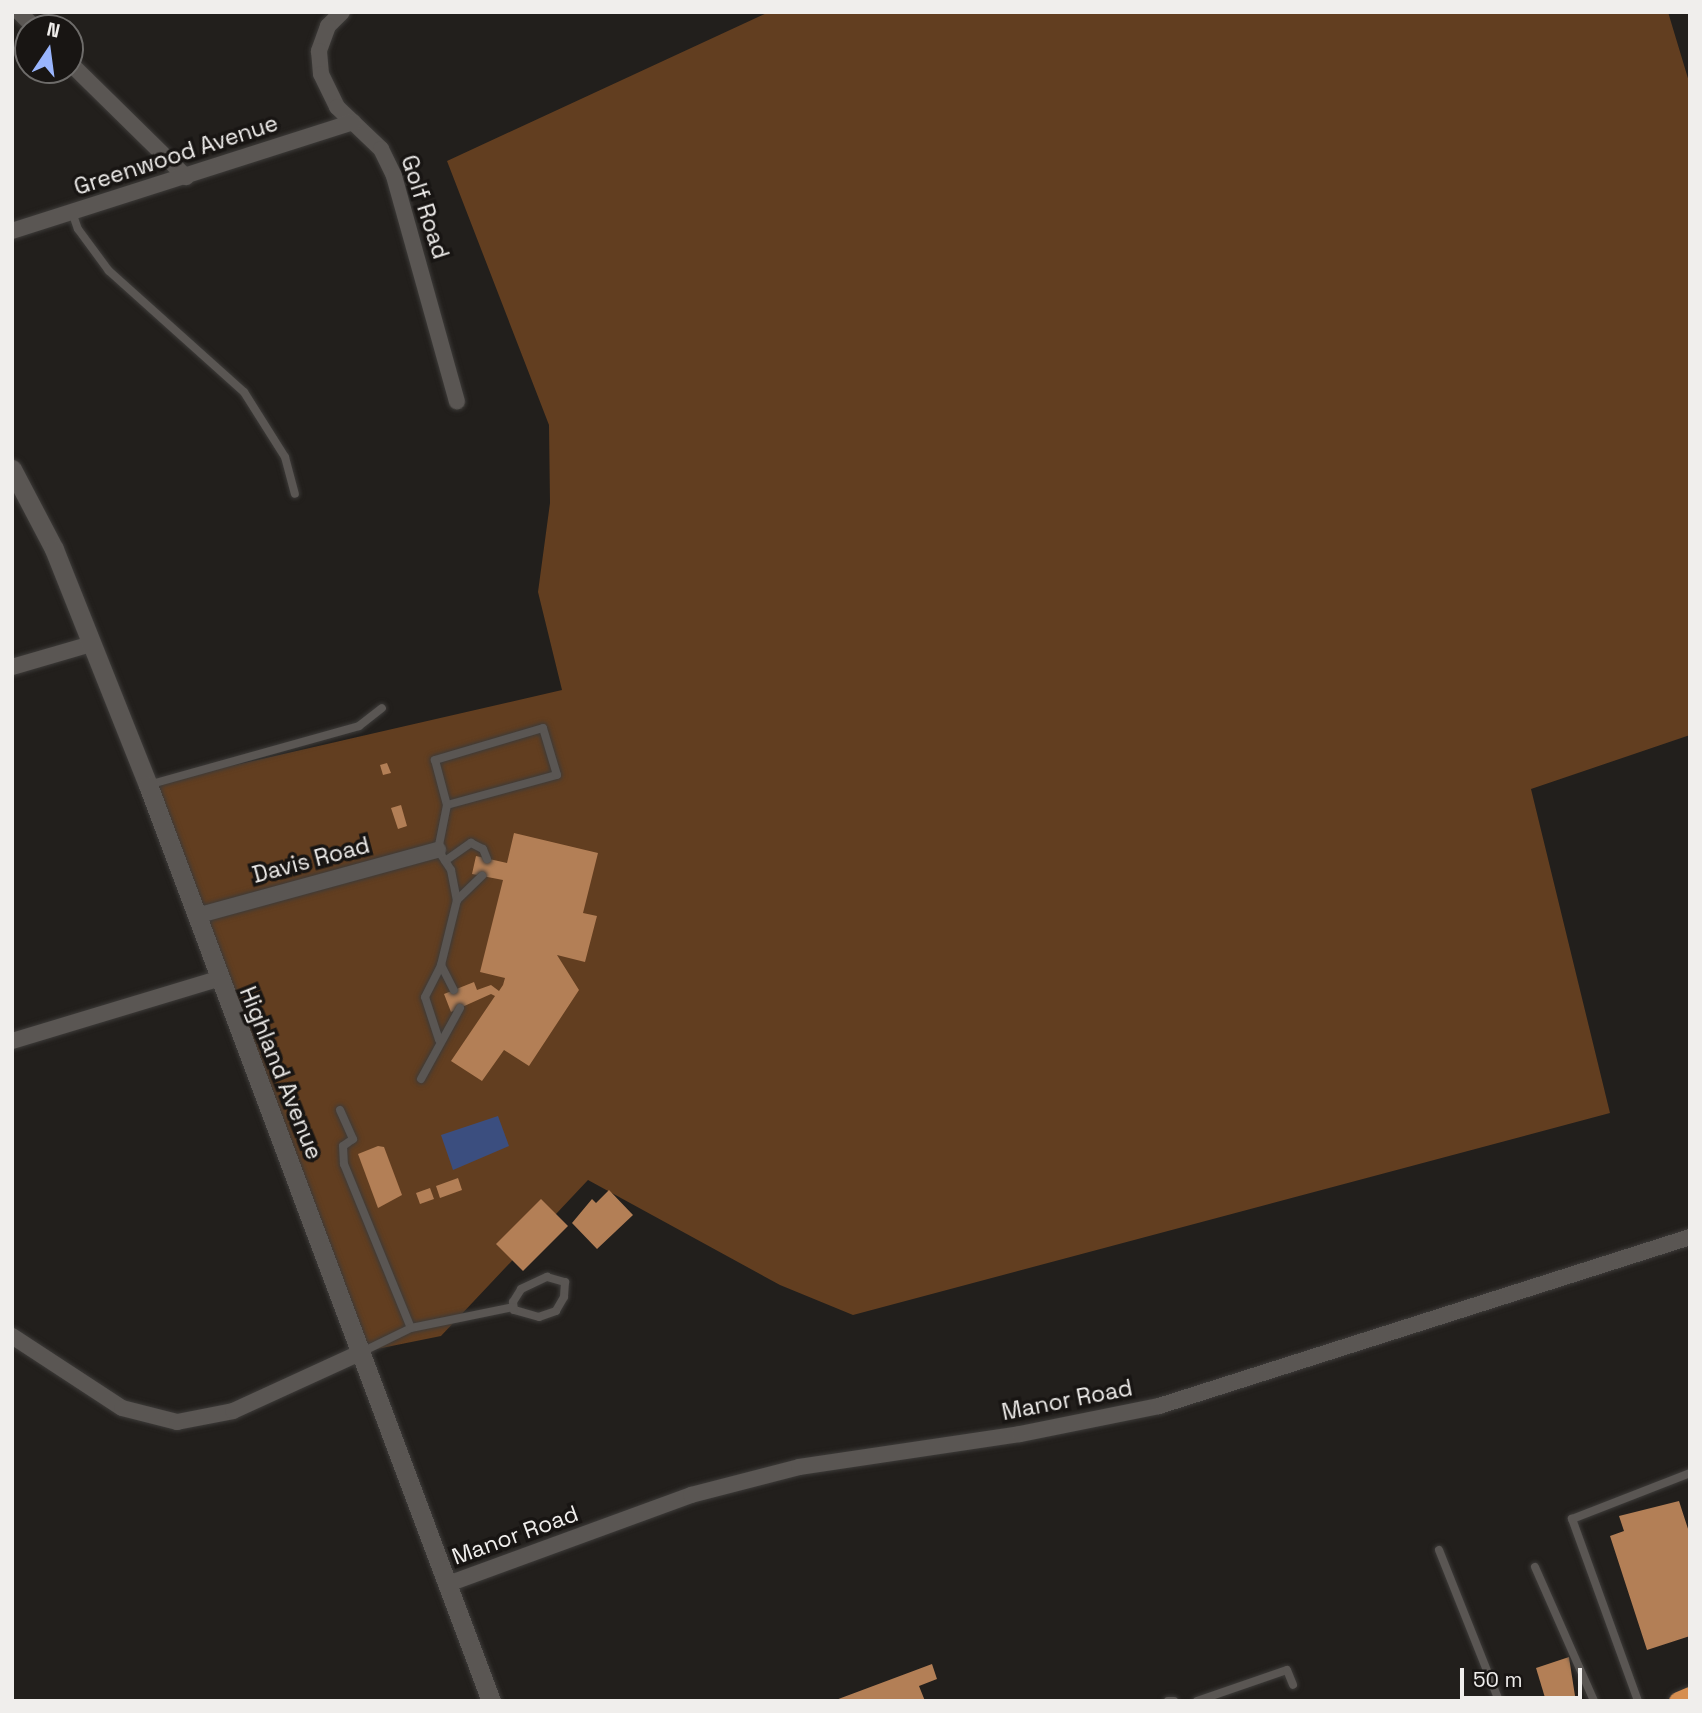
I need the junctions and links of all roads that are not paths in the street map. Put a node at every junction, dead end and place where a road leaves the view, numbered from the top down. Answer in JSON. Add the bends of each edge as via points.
{"nodes":[{"id":1,"x":342,"y":12,"type":"edge"},
{"id":2,"x":84,"y":77,"type":"edge"},
{"id":3,"x":354,"y":122,"type":"junction"},
{"id":4,"x":186,"y":177,"type":"junction"},
{"id":5,"x":72,"y":212,"type":"junction"},
{"id":6,"x":12,"y":231,"type":"edge"},
{"id":7,"x":457,"y":401,"type":"dead end"},
{"id":8,"x":12,"y":469,"type":"edge"},
{"id":9,"x":295,"y":494,"type":"dead end"},
{"id":10,"x":91,"y":643,"type":"junction"},
{"id":11,"x":12,"y":667,"type":"edge"},
{"id":12,"x":382,"y":708,"type":"dead end"},
{"id":13,"x":148,"y":785,"type":"junction"},
{"id":14,"x":447,"y":805,"type":"junction"},
{"id":15,"x":442,"y":856,"type":"junction"},
{"id":16,"x":487,"y":859,"type":"dead end"},
{"id":17,"x":482,"y":876,"type":"dead end"},
{"id":18,"x":457,"y":900,"type":"junction"},
{"id":19,"x":196,"y":916,"type":"junction"},
{"id":20,"x":440,"y":965,"type":"junction"},
{"id":21,"x":218,"y":979,"type":"junction"},
{"id":22,"x":454,"y":990,"type":"dead end"},
{"id":23,"x":460,"y":1008,"type":"dead end"},
{"id":24,"x":439,"y":1040,"type":"junction"},
{"id":25,"x":12,"y":1041,"type":"edge"},
{"id":26,"x":421,"y":1079,"type":"dead end"},
{"id":27,"x":340,"y":1110,"type":"dead end"},
{"id":28,"x":1690,"y":1237,"type":"edge"},
{"id":29,"x":513,"y":1307,"type":"junction"},
{"id":30,"x":411,"y":1328,"type":"junction"},
{"id":31,"x":12,"y":1336,"type":"edge"},
{"id":32,"x":362,"y":1352,"type":"junction"},
{"id":33,"x":1690,"y":1473,"type":"edge"},
{"id":34,"x":1439,"y":1550,"type":"dead end"},
{"id":35,"x":1535,"y":1567,"type":"dead end"},
{"id":36,"x":448,"y":1584,"type":"junction"},
{"id":37,"x":1293,"y":1685,"type":"dead end"},
{"id":38,"x":1690,"y":1696,"type":"edge"},
{"id":39,"x":489,"y":1700,"type":"edge"},
{"id":40,"x":1168,"y":1701,"type":"edge"},
{"id":41,"x":1174,"y":1701,"type":"edge"},
{"id":42,"x":1198,"y":1701,"type":"edge"},
{"id":43,"x":1499,"y":1701,"type":"edge"},
{"id":44,"x":1594,"y":1701,"type":"edge"},
{"id":45,"x":1638,"y":1701,"type":"edge"},
{"id":46,"x":1678,"y":1701,"type":"edge"}],
"edges":[{"from":1,"to":3,"type":"street","name":"Golf Road","via":[[328,26],[321,74],[337,107]]},
{"from":2,"to":4,"type":"street"},
{"from":3,"to":4,"type":"street","name":"Greenwood Avenue"},
{"from":3,"to":7,"type":"street","name":"Golf Road","via":[[381,149],[394,176]]},
{"from":4,"to":5,"type":"street","name":"Greenwood Avenue"},
{"from":5,"to":6,"type":"street","name":"Greenwood Avenue"},
{"from":5,"to":9,"type":"lane","via":[[78,229],[108,271],[244,392],[285,457]]},
{"from":8,"to":10,"type":"street","name":"Highland Avenue","via":[[54,549]]},
{"from":10,"to":11,"type":"street"},
{"from":10,"to":13,"type":"street","name":"Highland Avenue"},
{"from":12,"to":13,"type":"lane","via":[[356,727]]},
{"from":13,"to":19,"type":"street","name":"Highland Avenue"},
{"from":14,"to":14,"type":"lane","via":[[435,760],[542,728],[557,775]]},
{"from":14,"to":15,"type":"lane"},
{"from":15,"to":16,"type":"lane","via":[[471,843],[483,849]]},
{"from":15,"to":18,"type":"lane"},
{"from":15,"to":19,"type":"street","name":"Davis Road"},
{"from":17,"to":18,"type":"lane"},
{"from":18,"to":20,"type":"lane"},
{"from":19,"to":21,"type":"street","name":"Highland Avenue"},
{"from":20,"to":22,"type":"lane"},
{"from":20,"to":24,"type":"lane","via":[[425,997]]},
{"from":21,"to":25,"type":"street"},
{"from":21,"to":32,"type":"street","name":"Highland Avenue"},
{"from":23,"to":24,"type":"lane","via":[[456,1021]]},
{"from":24,"to":26,"type":"lane"},
{"from":27,"to":30,"type":"lane","via":[[354,1139],[343,1146],[344,1164]]},
{"from":28,"to":36,"type":"street","name":"Manor Road","via":[[1159,1406],[1020,1434],[799,1467],[691,1495]]},
{"from":29,"to":29,"type":"lane","via":[[528,1317],[553,1313],[563,1301],[564,1282],[547,1277],[531,1281],[517,1294]]},
{"from":29,"to":30,"type":"lane"},
{"from":30,"to":32,"type":"lane"},
{"from":31,"to":32,"type":"street","via":[[122,1408],[177,1422],[233,1411]]},
{"from":32,"to":36,"type":"street","name":"Highland Avenue"},
{"from":33,"to":45,"type":"lane","via":[[1572,1517]]},
{"from":34,"to":43,"type":"lane"},
{"from":35,"to":44,"type":"lane"},
{"from":36,"to":39,"type":"street","name":"Highland Avenue"},
{"from":37,"to":42,"type":"lane","via":[[1287,1670]]},
{"from":38,"to":46,"type":"highway"},
{"from":40,"to":41,"type":"lane"}]}
